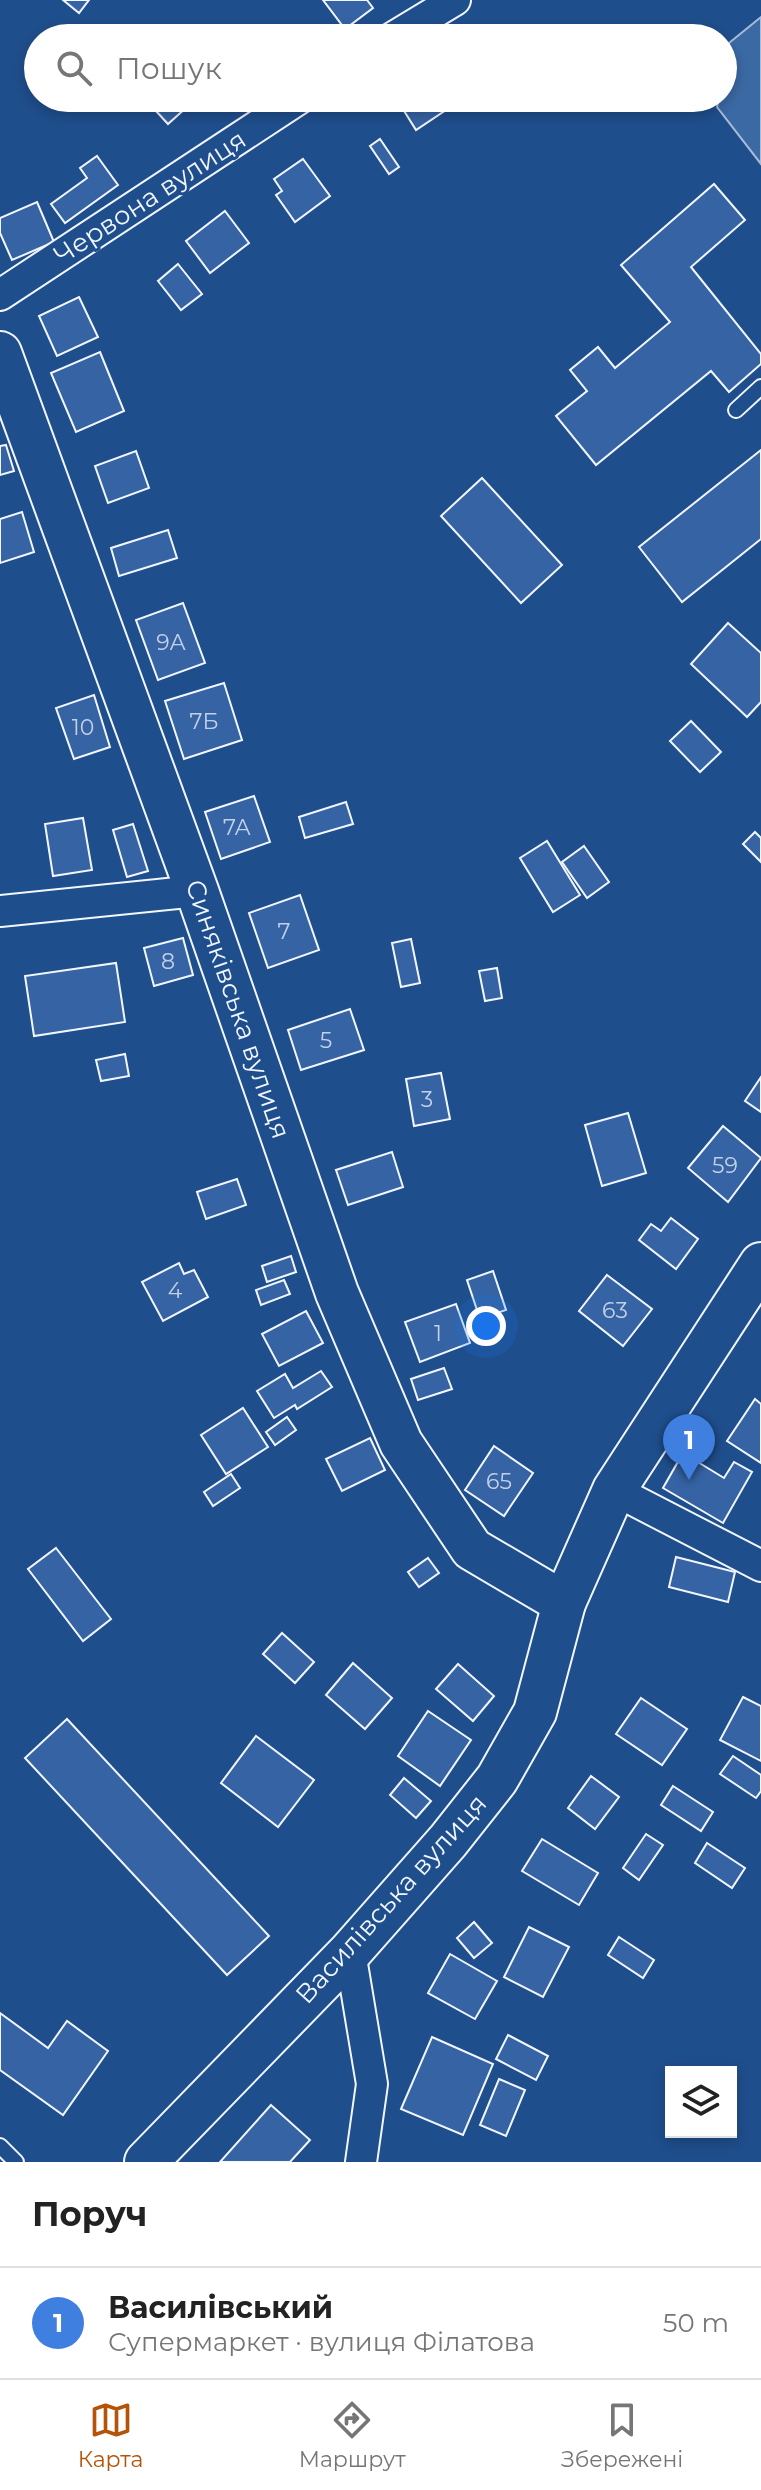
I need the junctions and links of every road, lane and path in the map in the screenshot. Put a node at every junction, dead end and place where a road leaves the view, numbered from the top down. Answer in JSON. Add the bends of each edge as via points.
{"nodes":[{"id":1,"x":455,"y":0,"type":"edge"},
{"id":2,"x":415,"y":24,"type":"edge"},
{"id":3,"x":279,"y":112,"type":"edge"},
{"id":4,"x":0,"y":295,"type":"edge"},
{"id":5,"x":0,"y":353,"type":"edge"},
{"id":6,"x":761,"y":387,"type":"edge"},
{"id":7,"x":736,"y":410,"type":"dead end"},
{"id":8,"x":197,"y":891,"type":"junction"},
{"id":9,"x":0,"y":911,"type":"edge"},
{"id":10,"x":761,"y":1264,"type":"edge"},
{"id":11,"x":614,"y":1490,"type":"junction"},
{"id":12,"x":761,"y":1566,"type":"edge"},
{"id":13,"x":564,"y":1603,"type":"junction"},
{"id":14,"x":350,"y":1952,"type":"junction"},
{"id":15,"x":0,"y":2146,"type":"edge"},
{"id":16,"x":16,"y":2162,"type":"edge"},
{"id":17,"x":146,"y":2162,"type":"edge"},
{"id":18,"x":361,"y":2162,"type":"edge"}],
"edges":[{"from":1,"to":2,"type":"street"},
{"from":3,"to":4,"type":"street","name":"Червона вулиця"},
{"from":5,"to":8,"type":"street","name":"Синяківська вулиця"},
{"from":6,"to":7,"type":"lane"},
{"from":8,"to":9,"type":"street"},
{"from":8,"to":13,"type":"street","name":"Синяківська вулиця","via":[[337,1293],[401,1443],[472,1549]]},
{"from":10,"to":11,"type":"street","name":"Василівська вулиця"},
{"from":11,"to":12,"type":"street"},
{"from":11,"to":13,"type":"street","name":"Василівська вулиця"},
{"from":13,"to":14,"type":"street","name":"Василівська вулиця","via":[[535,1712],[497,1779]]},
{"from":14,"to":17,"type":"street","name":"Василівська вулиця"},
{"from":14,"to":18,"type":"street","via":[[372,2084]]},
{"from":15,"to":16,"type":"lane"}]}
